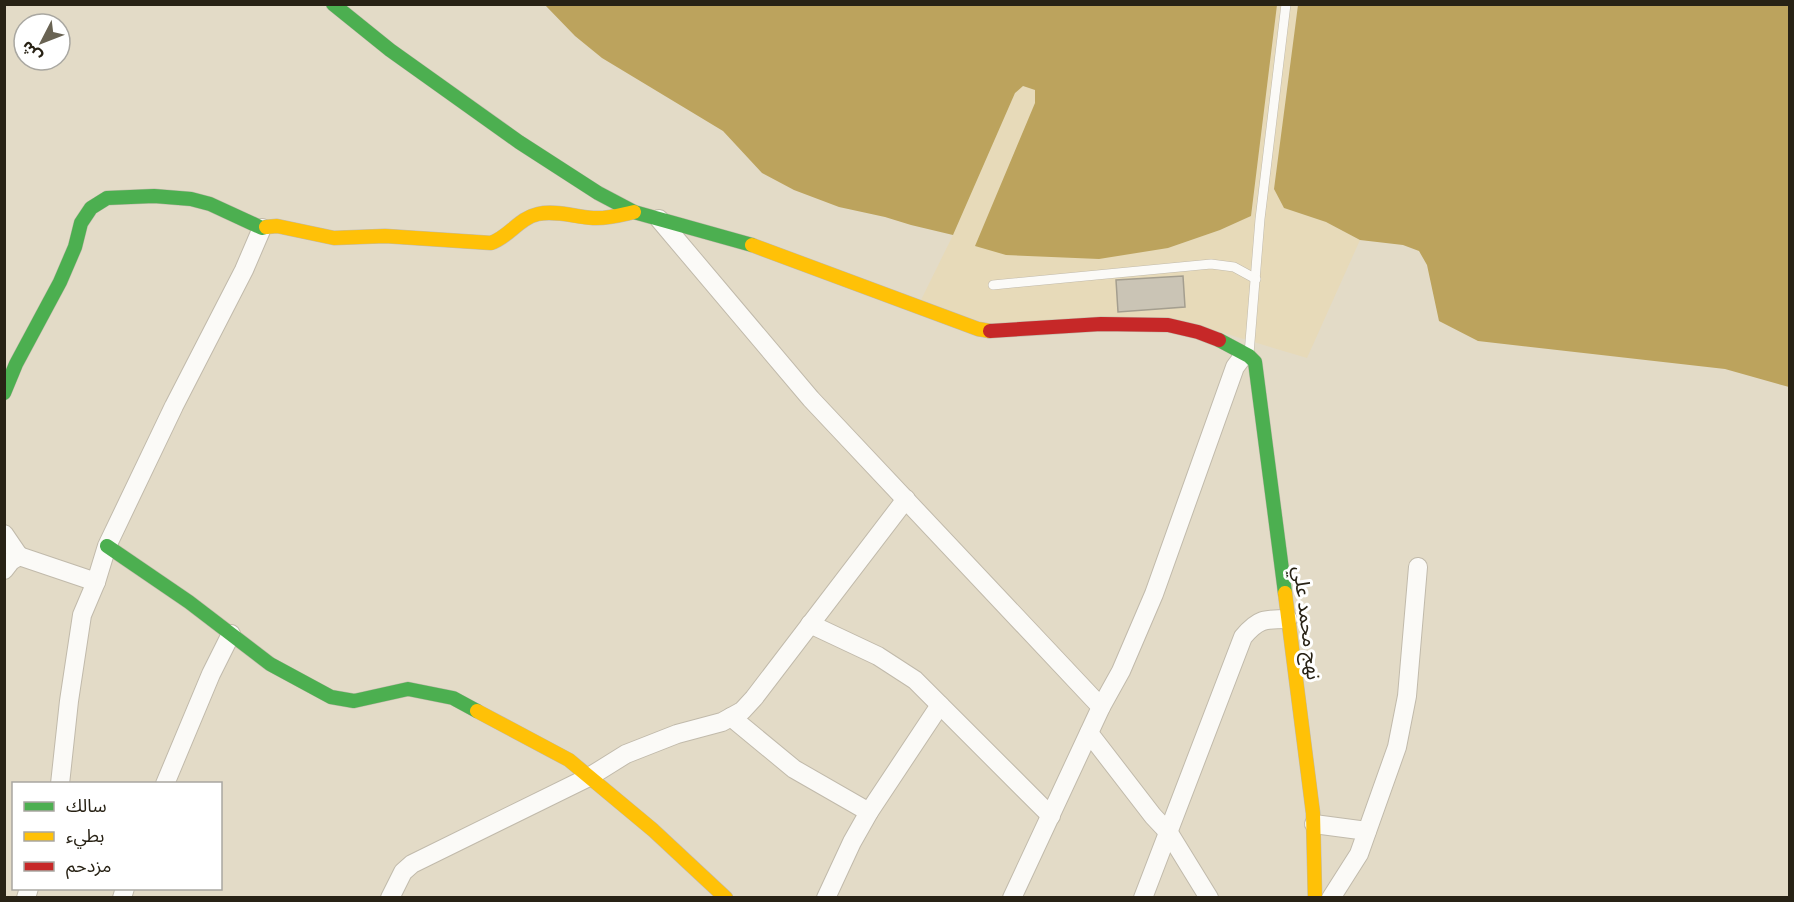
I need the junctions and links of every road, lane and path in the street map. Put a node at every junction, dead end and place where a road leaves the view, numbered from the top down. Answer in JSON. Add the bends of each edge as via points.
{"nodes":[{"id":1,"x":333,"y":4,"type":"edge"},
{"id":2,"x":1287,"y":4,"type":"edge"},
{"id":3,"x":634,"y":212,"type":"junction"},
{"id":4,"x":659,"y":219,"type":"junction"},
{"id":5,"x":262,"y":228,"type":"junction"},
{"id":6,"x":1256,"y":279,"type":"junction"},
{"id":7,"x":993,"y":285,"type":"dead end"},
{"id":8,"x":1246,"y":355,"type":"junction"},
{"id":9,"x":10,"y":363,"type":"edge"},
{"id":10,"x":4,"y":393,"type":"edge"},
{"id":11,"x":906,"y":500,"type":"junction"},
{"id":12,"x":10,"y":545,"type":"edge"},
{"id":13,"x":107,"y":546,"type":"junction"},
{"id":14,"x":1418,"y":567,"type":"dead end"},
{"id":15,"x":4,"y":570,"type":"edge"},
{"id":16,"x":96,"y":582,"type":"junction"},
{"id":17,"x":1288,"y":619,"type":"junction"},
{"id":18,"x":810,"y":624,"type":"junction"},
{"id":19,"x":231,"y":634,"type":"junction"},
{"id":20,"x":940,"y":705,"type":"junction"},
{"id":21,"x":1101,"y":707,"type":"junction"},
{"id":22,"x":731,"y":717,"type":"junction"},
{"id":23,"x":1089,"y":733,"type":"junction"},
{"id":24,"x":589,"y":777,"type":"junction"},
{"id":25,"x":60,"y":782,"type":"edge"},
{"id":26,"x":165,"y":782,"type":"edge"},
{"id":27,"x":869,"y":812,"type":"junction"},
{"id":28,"x":1051,"y":816,"type":"junction"},
{"id":29,"x":1314,"y":824,"type":"junction"},
{"id":30,"x":1367,"y":831,"type":"junction"},
{"id":31,"x":1169,"y":833,"type":"junction"},
{"id":32,"x":390,"y":897,"type":"edge"},
{"id":33,"x":726,"y":897,"type":"edge"},
{"id":34,"x":826,"y":897,"type":"edge"},
{"id":35,"x":1012,"y":897,"type":"edge"},
{"id":36,"x":1143,"y":897,"type":"edge"},
{"id":37,"x":1209,"y":897,"type":"edge"},
{"id":38,"x":1315,"y":897,"type":"edge"},
{"id":39,"x":1331,"y":897,"type":"edge"}],
"edges":[{"from":1,"to":3,"type":"street","via":[[519,142]]},
{"from":2,"to":6,"type":"lane"},
{"from":3,"to":4,"type":"street"},
{"from":3,"to":5,"type":"street","via":[[604,218],[540,213],[526,219],[502,240],[491,243],[385,236],[334,238],[277,226]]},
{"from":4,"to":8,"type":"street","via":[[765,249],[978,329],[993,332],[1101,324],[1168,325],[1198,332]]},
{"from":4,"to":11,"type":"street","via":[[811,399]]},
{"from":5,"to":9,"type":"street","via":[[191,199],[107,198],[91,208],[81,222],[60,282]]},
{"from":5,"to":13,"type":"street"},
{"from":6,"to":7,"type":"lane","via":[[1234,267],[1211,264]]},
{"from":6,"to":8,"type":"lane"},
{"from":8,"to":17,"type":"street","name":"نهج محمد علي","via":[[1255,362],[1257,370]]},
{"from":8,"to":21,"type":"street","via":[[1234,366],[1154,594]]},
{"from":9,"to":10,"type":"street"},
{"from":11,"to":18,"type":"street"},
{"from":11,"to":21,"type":"street"},
{"from":12,"to":15,"type":"street","via":[[11,561]]},
{"from":12,"to":16,"type":"street"},
{"from":13,"to":16,"type":"street"},
{"from":13,"to":19,"type":"street"},
{"from":14,"to":30,"type":"street","via":[[1407,696],[1397,747]]},
{"from":16,"to":25,"type":"street","via":[[82,615]]},
{"from":17,"to":29,"type":"street","name":"نهج محمد علي"},
{"from":17,"to":31,"type":"street","via":[[1265,619],[1243,637]]},
{"from":18,"to":20,"type":"street","via":[[878,656],[915,680]]},
{"from":18,"to":22,"type":"street","via":[[754,698]]},
{"from":19,"to":24,"type":"street","via":[[270,664],[337,699],[354,701],[408,689],[453,698],[569,760]]},
{"from":19,"to":26,"type":"street"},
{"from":20,"to":27,"type":"street"},
{"from":20,"to":28,"type":"street"},
{"from":21,"to":23,"type":"street"},
{"from":22,"to":24,"type":"street","via":[[626,754]]},
{"from":22,"to":27,"type":"street","via":[[794,769]]},
{"from":23,"to":28,"type":"street"},
{"from":23,"to":31,"type":"street"},
{"from":24,"to":32,"type":"street","via":[[412,864],[403,872]]},
{"from":24,"to":33,"type":"street"},
{"from":27,"to":34,"type":"street"},
{"from":28,"to":35,"type":"street"},
{"from":29,"to":30,"type":"street"},
{"from":29,"to":38,"type":"street","name":"نهج محمد علي"},
{"from":30,"to":39,"type":"street","via":[[1359,854]]},
{"from":31,"to":36,"type":"street"},
{"from":31,"to":37,"type":"street"}]}
